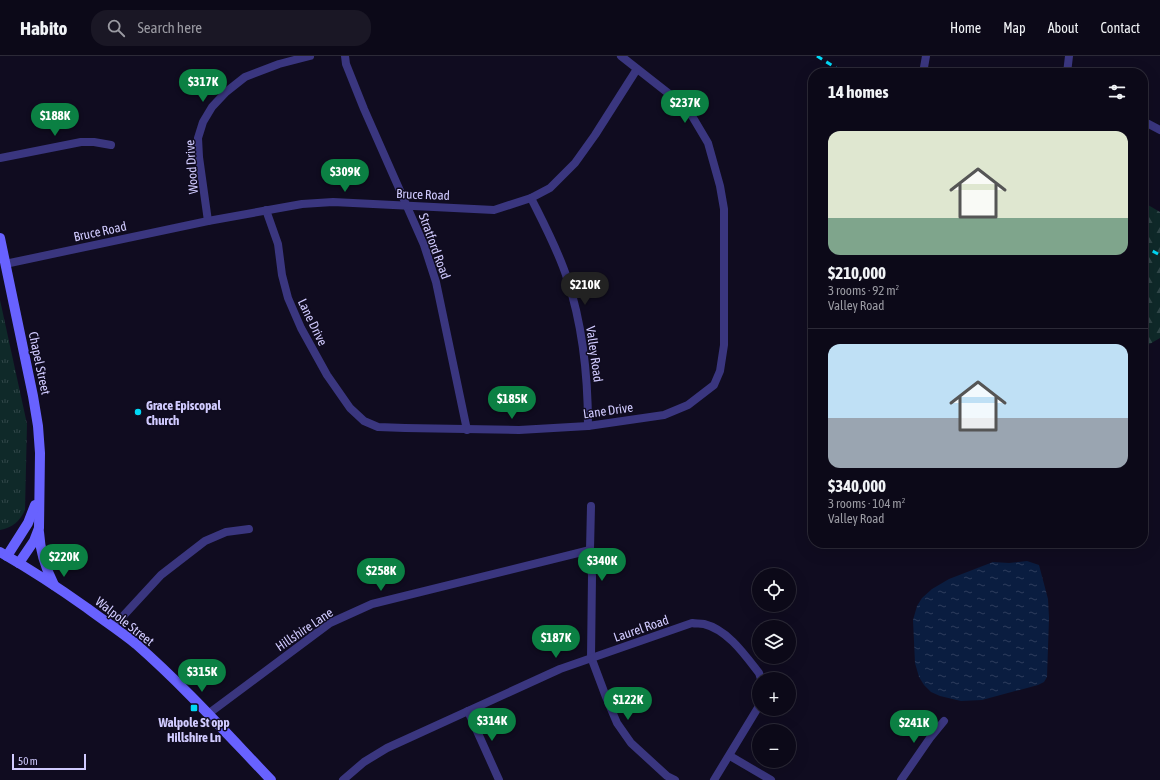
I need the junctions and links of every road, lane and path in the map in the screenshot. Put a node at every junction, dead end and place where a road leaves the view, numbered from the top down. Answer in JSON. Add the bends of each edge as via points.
{"nodes":[{"id":1,"x":310,"y":56,"type":"edge"},
{"id":2,"x":345,"y":56,"type":"edge"},
{"id":3,"x":621,"y":56,"type":"edge"},
{"id":4,"x":926,"y":56,"type":"edge"},
{"id":5,"x":1069,"y":56,"type":"edge"},
{"id":6,"x":637,"y":68,"type":"junction"},
{"id":7,"x":924,"y":68,"type":"edge"},
{"id":8,"x":1068,"y":68,"type":"edge"},
{"id":9,"x":1148,"y":124,"type":"edge"},
{"id":10,"x":1160,"y":130,"type":"edge"},
{"id":11,"x":111,"y":145,"type":"dead end"},
{"id":12,"x":0,"y":158,"type":"edge"},
{"id":13,"x":531,"y":198,"type":"junction"},
{"id":14,"x":408,"y":206,"type":"junction"},
{"id":15,"x":266,"y":210,"type":"junction"},
{"id":16,"x":208,"y":221,"type":"junction"},
{"id":17,"x":0,"y":238,"type":"edge"},
{"id":18,"x":3,"y":265,"type":"edge"},
{"id":19,"x":588,"y":426,"type":"junction"},
{"id":20,"x":467,"y":430,"type":"junction"},
{"id":21,"x":38,"y":496,"type":"junction"},
{"id":22,"x":590,"y":506,"type":"dead end"},
{"id":23,"x":38,"y":528,"type":"junction"},
{"id":24,"x":249,"y":529,"type":"dead end"},
{"id":25,"x":590,"y":550,"type":"junction"},
{"id":26,"x":4,"y":554,"type":"edge"},
{"id":27,"x":19,"y":563,"type":"junction"},
{"id":28,"x":54,"y":585,"type":"junction"},
{"id":29,"x":113,"y":627,"type":"junction"},
{"id":30,"x":591,"y":657,"type":"junction"},
{"id":31,"x":758,"y":672,"type":"edge"},
{"id":32,"x":468,"y":712,"type":"junction"},
{"id":33,"x":208,"y":714,"type":"junction"},
{"id":34,"x":753,"y":716,"type":"edge"},
{"id":35,"x":944,"y":721,"type":"dead end"},
{"id":36,"x":730,"y":756,"type":"junction"},
{"id":37,"x":271,"y":780,"type":"edge"},
{"id":38,"x":343,"y":780,"type":"edge"},
{"id":39,"x":499,"y":780,"type":"edge"},
{"id":40,"x":674,"y":780,"type":"edge"},
{"id":41,"x":714,"y":780,"type":"edge"},
{"id":42,"x":771,"y":780,"type":"edge"},
{"id":43,"x":901,"y":780,"type":"edge"}],
"edges":[{"from":1,"to":16,"type":"street","name":"Wood Drive","via":[[279,64],[246,77],[212,107],[198,138]]},
{"from":2,"to":14,"type":"street","name":"Stratford Road","via":[[364,108]]},
{"from":3,"to":6,"type":"street","name":"Lane Drive"},
{"from":4,"to":7,"type":"street"},
{"from":5,"to":8,"type":"street"},
{"from":6,"to":13,"type":"street","name":"Bruce Road","via":[[575,163],[550,188]]},
{"from":6,"to":19,"type":"street","name":"Lane Drive","via":[[692,116],[708,143],[715,165],[724,209],[724,345],[720,371],[714,385],[688,406],[664,415]]},
{"from":9,"to":10,"type":"street"},
{"from":11,"to":12,"type":"street","via":[[81,142]]},
{"from":13,"to":14,"type":"street","name":"Bruce Road","via":[[494,210]]},
{"from":13,"to":19,"type":"street","name":"Valley Road","via":[[557,251],[574,301],[586,371]]},
{"from":14,"to":15,"type":"street","name":"Bruce Road","via":[[333,202]]},
{"from":14,"to":20,"type":"street","name":"Stratford Road","via":[[436,282]]},
{"from":15,"to":16,"type":"street","name":"Bruce Road"},
{"from":15,"to":20,"type":"street","name":"Lane Drive","via":[[278,244],[288,298],[327,376],[350,408],[364,421],[378,427]]},
{"from":16,"to":18,"type":"street","name":"Bruce Road"},
{"from":17,"to":18,"type":"main road","name":"Chapel Street"},
{"from":18,"to":21,"type":"main road","name":"Chapel Street","via":[[36,413],[40,453]]},
{"from":19,"to":20,"type":"street","name":"Lane Drive"},
{"from":21,"to":23,"type":"main road","name":"Chapel Street"},
{"from":21,"to":26,"type":"main road","name":"Chapel Street","via":[[28,524]]},
{"from":22,"to":25,"type":"street"},
{"from":23,"to":27,"type":"main road","name":"Chapel Street","via":[[34,541]]},
{"from":23,"to":28,"type":"main road","via":[[41,552]]},
{"from":24,"to":29,"type":"street","via":[[226,532],[205,541],[161,575]]},
{"from":25,"to":30,"type":"street"},
{"from":25,"to":33,"type":"street","name":"Hillshire Lane","via":[[372,604],[330,623]]},
{"from":26,"to":27,"type":"main road","name":"Walpole Street"},
{"from":27,"to":28,"type":"main road","name":"Walpole Street"},
{"from":28,"to":29,"type":"main road","name":"Walpole Street"},
{"from":29,"to":33,"type":"main road","name":"Walpole Street","via":[[153,660]]},
{"from":30,"to":31,"type":"street","name":"Laurel Road","via":[[692,623],[704,624],[716,629],[734,643]]},
{"from":30,"to":32,"type":"street","name":"Laurel Road"},
{"from":30,"to":40,"type":"street","via":[[617,723],[631,743]]},
{"from":32,"to":38,"type":"street","name":"Laurel Road","via":[[387,748],[364,762]]},
{"from":32,"to":39,"type":"street"},
{"from":33,"to":37,"type":"main road","name":"Walpole Street"},
{"from":34,"to":36,"type":"street"},
{"from":35,"to":43,"type":"street"},
{"from":36,"to":41,"type":"street"},
{"from":36,"to":42,"type":"street"}]}
